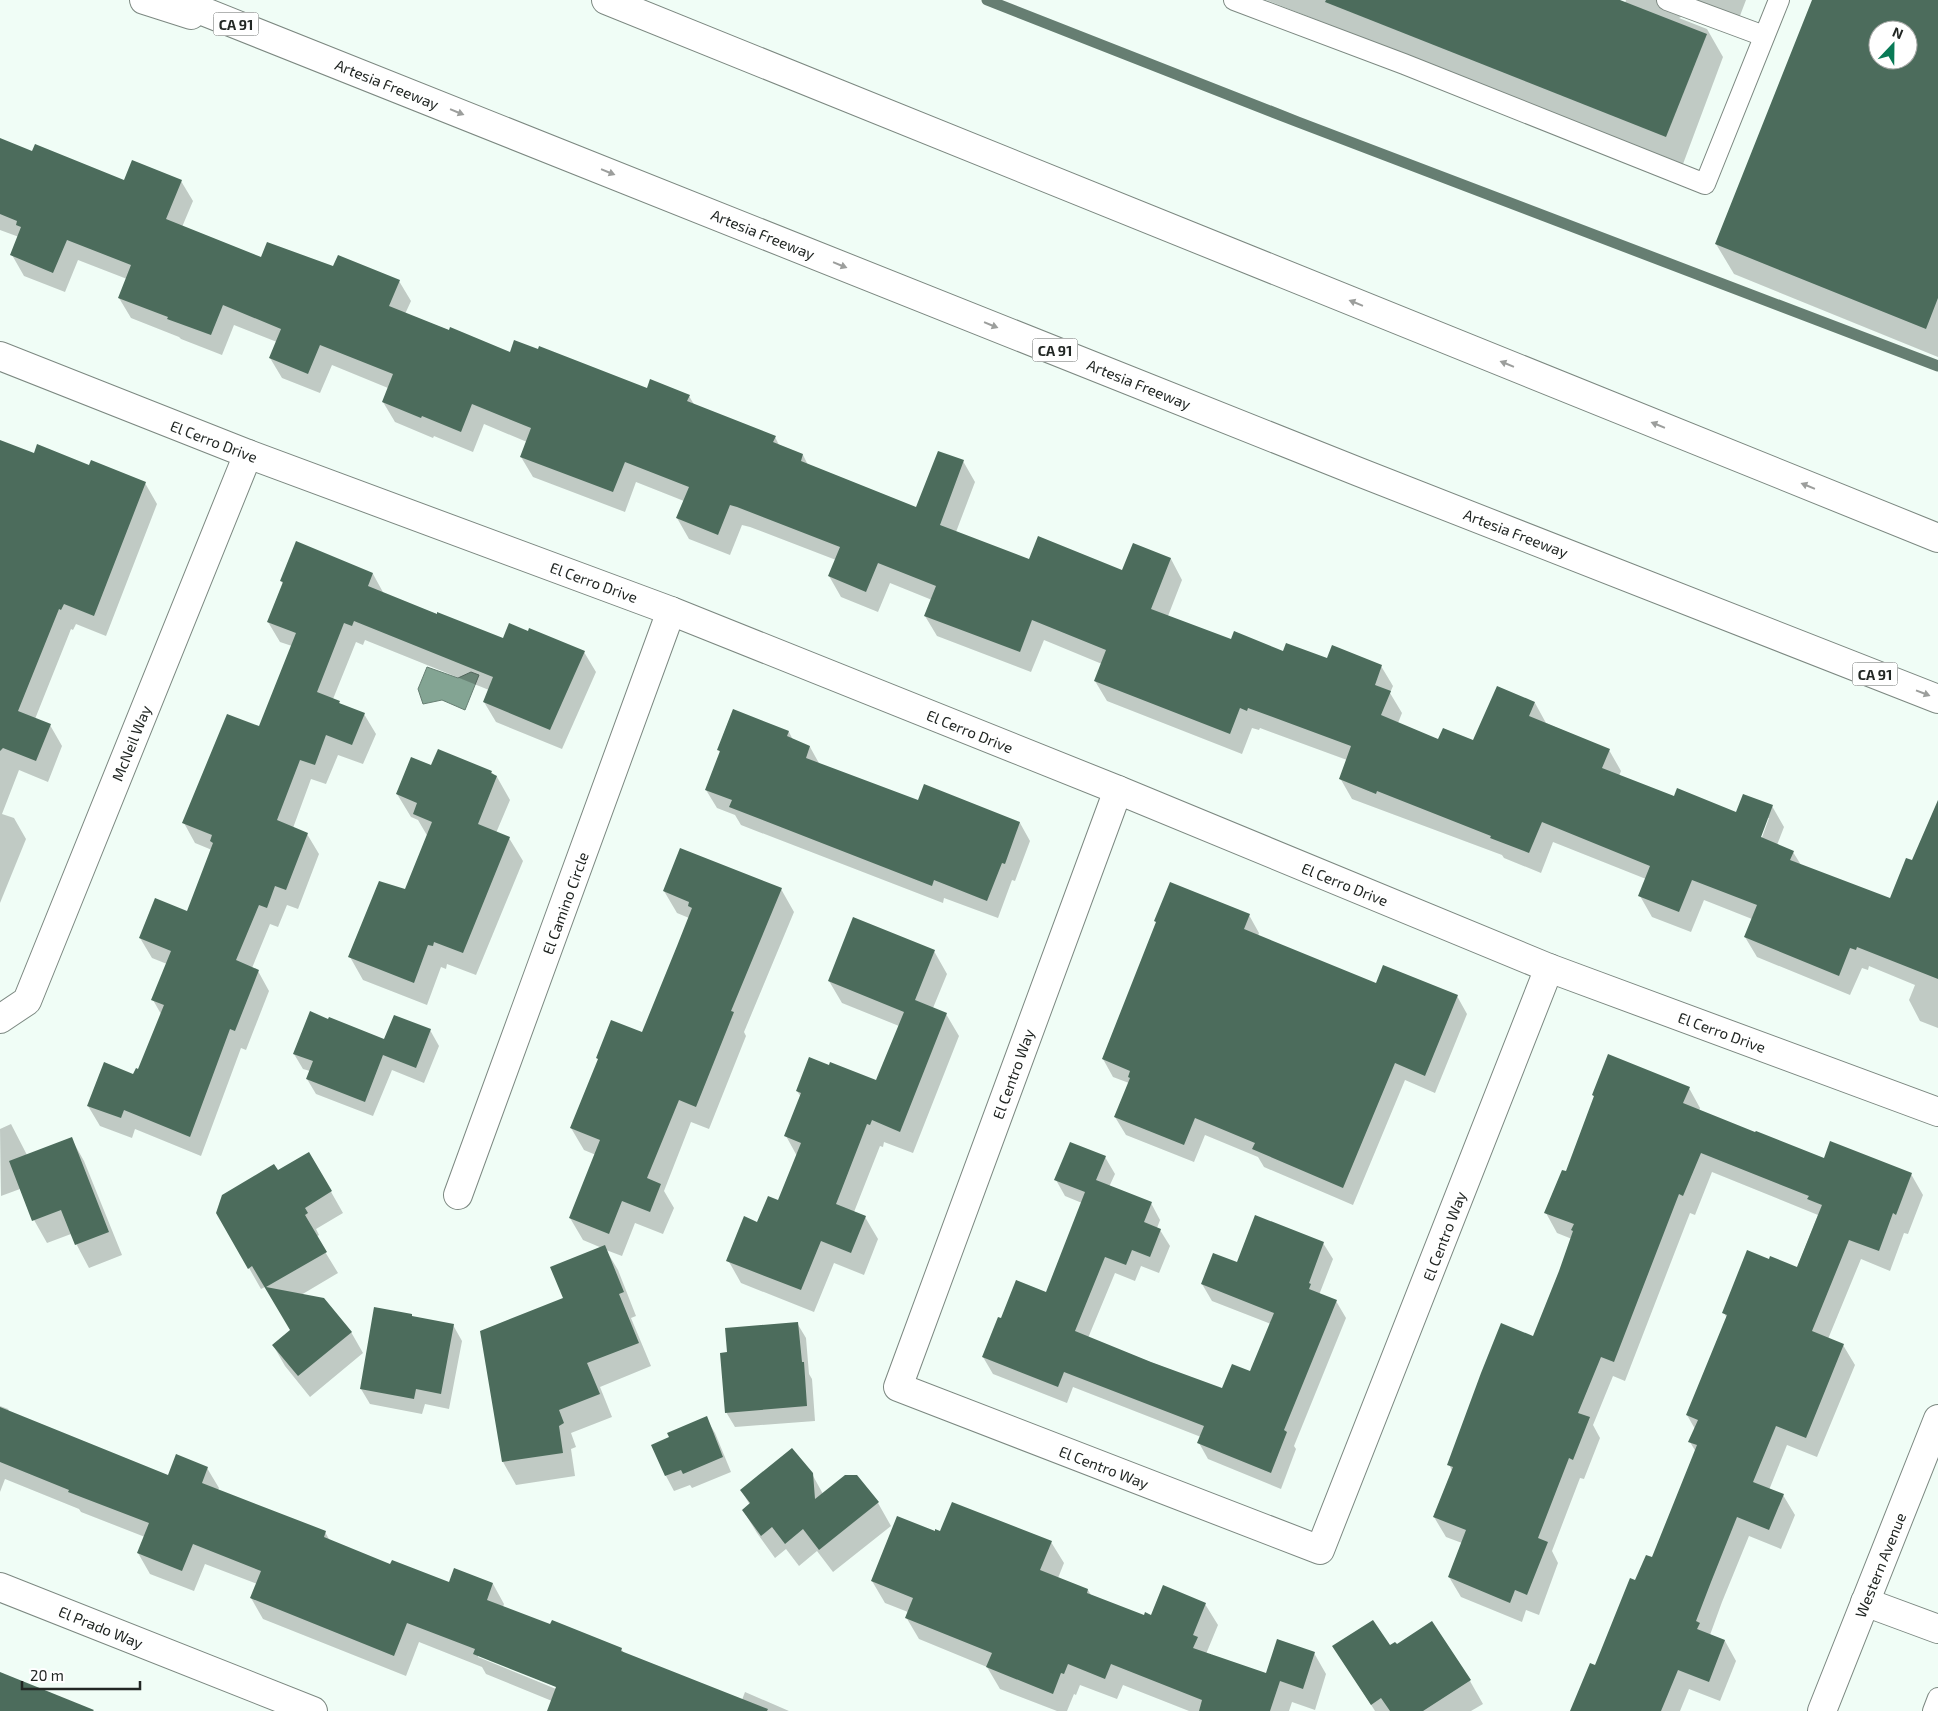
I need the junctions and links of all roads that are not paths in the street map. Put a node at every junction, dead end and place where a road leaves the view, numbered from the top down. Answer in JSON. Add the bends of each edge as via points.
{"nodes":[{"id":1,"x":144,"y":0,"type":"edge"},
{"id":2,"x":175,"y":0,"type":"edge"},
{"id":3,"x":606,"y":0,"type":"edge"},
{"id":4,"x":1234,"y":0,"type":"edge"},
{"id":5,"x":1667,"y":0,"type":"edge"},
{"id":6,"x":1779,"y":0,"type":"edge"},
{"id":7,"x":1764,"y":36,"type":"junction"},
{"id":8,"x":298,"y":48,"type":"junction"},
{"id":9,"x":0,"y":356,"type":"edge"},
{"id":10,"x":248,"y":454,"type":"junction"},
{"id":11,"x":1854,"y":504,"type":"junction"},
{"id":12,"x":1938,"y":529,"type":"edge"},
{"id":13,"x":1938,"y":538,"type":"edge"},
{"id":14,"x":671,"y":611,"type":"junction"},
{"id":15,"x":1938,"y":699,"type":"edge"},
{"id":16,"x":1118,"y":790,"type":"junction"},
{"id":17,"x":1549,"y":968,"type":"junction"},
{"id":18,"x":0,"y":1020,"type":"edge"},
{"id":19,"x":1938,"y":1112,"type":"edge"},
{"id":20,"x":458,"y":1195,"type":"dead end"},
{"id":21,"x":1938,"y":1419,"type":"edge"},
{"id":22,"x":0,"y":1587,"type":"edge"},
{"id":23,"x":1865,"y":1602,"type":"junction"},
{"id":24,"x":1938,"y":1629,"type":"edge"},
{"id":25,"x":1938,"y":1698,"type":"edge"},
{"id":26,"x":314,"y":1711,"type":"edge"},
{"id":27,"x":1822,"y":1711,"type":"edge"},
{"id":28,"x":1933,"y":1711,"type":"edge"}],
"edges":[{"from":1,"to":8,"type":"main road"},
{"from":2,"to":8,"type":"main road","name":"Artesia Freeway","number":"CA 91"},
{"from":11,"to":3,"type":"main road","one_way":true},
{"from":4,"to":7,"type":"lane","via":[[1705,184]]},
{"from":5,"to":7,"type":"lane"},
{"from":6,"to":7,"type":"lane"},
{"from":8,"to":15,"type":"main road","name":"Artesia Freeway","number":"CA 91","one_way":true},
{"from":9,"to":10,"type":"main road","name":"El Cerro Drive"},
{"from":10,"to":14,"type":"main road","name":"El Cerro Drive"},
{"from":10,"to":18,"type":"main road","name":"McNeil Way","via":[[27,1001]]},
{"from":11,"to":12,"type":"main road"},
{"from":11,"to":13,"type":"main road"},
{"from":14,"to":16,"type":"main road","name":"El Cerro Drive"},
{"from":14,"to":20,"type":"main road","name":"El Camino Circle"},
{"from":16,"to":17,"type":"main road","name":"El Cerro Drive"},
{"from":16,"to":17,"type":"main road","name":"El Centro Way","via":[[898,1387],[1320,1550]]},
{"from":17,"to":19,"type":"main road","name":"El Cerro Drive"},
{"from":21,"to":23,"type":"main road","name":"Western Avenue"},
{"from":22,"to":26,"type":"main road","name":"El Prado Way"},
{"from":23,"to":24,"type":"main road"},
{"from":23,"to":27,"type":"main road","name":"Western Avenue"},
{"from":25,"to":28,"type":"lane"}]}
